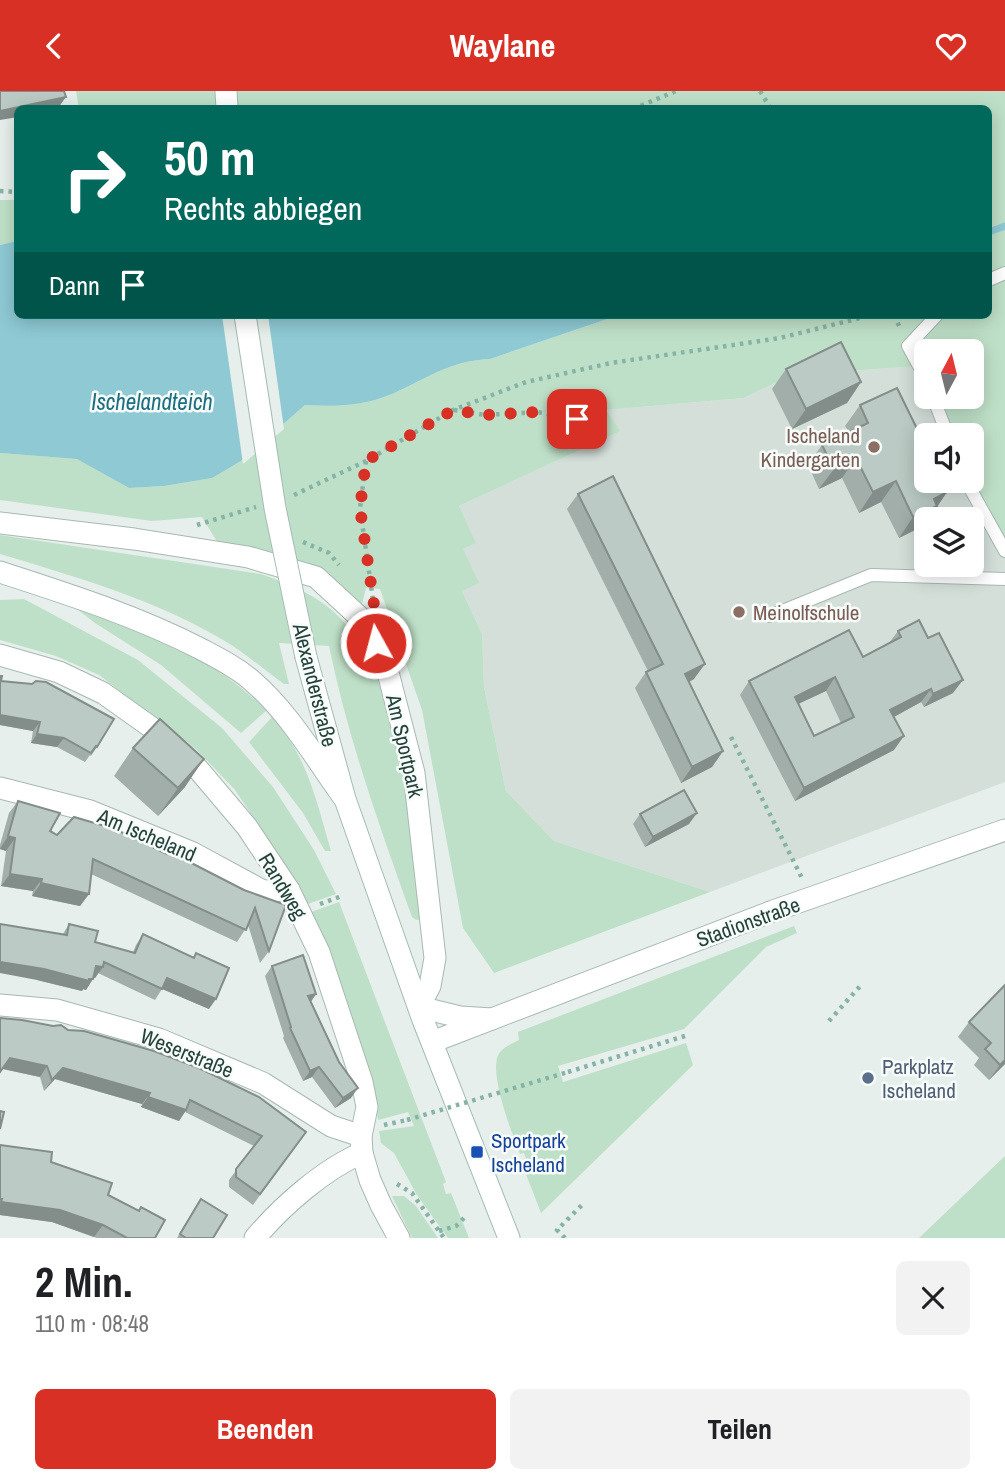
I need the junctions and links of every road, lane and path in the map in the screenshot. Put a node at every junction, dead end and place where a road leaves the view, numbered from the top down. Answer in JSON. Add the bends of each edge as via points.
{"nodes":[{"id":1,"x":676,"y":91,"type":"edge"},
{"id":2,"x":643,"y":105,"type":"edge"},
{"id":3,"x":246,"y":319,"type":"edge"},
{"id":4,"x":856,"y":319,"type":"edge"},
{"id":5,"x":933,"y":319,"type":"edge"},
{"id":6,"x":915,"y":339,"type":"edge"},
{"id":7,"x":914,"y":340,"type":"edge"},
{"id":8,"x":914,"y":357,"type":"edge"},
{"id":9,"x":453,"y":410,"type":"junction"},
{"id":10,"x":608,"y":437,"type":"dead end"},
{"id":11,"x":366,"y":461,"type":"junction"},
{"id":12,"x":973,"y":493,"type":"edge"},
{"id":13,"x":288,"y":497,"type":"dead end"},
{"id":14,"x":262,"y":505,"type":"dead end"},
{"id":15,"x":0,"y":523,"type":"edge"},
{"id":16,"x":183,"y":525,"type":"dead end"},
{"id":17,"x":1005,"y":551,"type":"edge"},
{"id":18,"x":2,"y":575,"type":"edge"},
{"id":19,"x":1005,"y":579,"type":"edge"},
{"id":20,"x":770,"y":616,"type":"dead end"},
{"id":21,"x":367,"y":624,"type":"junction"},
{"id":22,"x":0,"y":655,"type":"edge"},
{"id":23,"x":731,"y":737,"type":"dead end"},
{"id":24,"x":0,"y":788,"type":"edge"},
{"id":25,"x":345,"y":799,"type":"junction"},
{"id":26,"x":1005,"y":830,"type":"edge"},
{"id":27,"x":793,"y":859,"type":"dead end"},
{"id":28,"x":289,"y":890,"type":"junction"},
{"id":29,"x":342,"y":895,"type":"dead end"},
{"id":30,"x":314,"y":907,"type":"dead end"},
{"id":31,"x":862,"y":984,"type":"dead end"},
{"id":32,"x":0,"y":1005,"type":"edge"},
{"id":33,"x":419,"y":1007,"type":"junction"},
{"id":34,"x":492,"y":1019,"type":"junction"},
{"id":35,"x":829,"y":1021,"type":"dead end"},
{"id":36,"x":685,"y":1036,"type":"dead end"},
{"id":37,"x":432,"y":1042,"type":"junction"},
{"id":38,"x":407,"y":1120,"type":"dead end"},
{"id":39,"x":362,"y":1144,"type":"junction"},
{"id":40,"x":370,"y":1180,"type":"junction"},
{"id":41,"x":584,"y":1203,"type":"dead end"},
{"id":42,"x":465,"y":1217,"type":"dead end"},
{"id":43,"x":439,"y":1231,"type":"junction"},
{"id":44,"x":255,"y":1238,"type":"edge"},
{"id":45,"x":399,"y":1238,"type":"edge"},
{"id":46,"x":444,"y":1238,"type":"edge"},
{"id":47,"x":509,"y":1238,"type":"edge"},
{"id":48,"x":565,"y":1238,"type":"edge"}],
"edges":[{"from":1,"to":2,"type":"path"},
{"from":3,"to":25,"type":"street","name":"Alexanderstraße","bridge":true,"via":[[270,480],[306,657]]},
{"from":4,"to":9,"type":"path","via":[[780,338],[611,363],[538,379]]},
{"from":5,"to":6,"type":"lane"},
{"from":7,"to":8,"type":"lane","via":[[908,346]]},
{"from":9,"to":10,"type":"path","via":[[485,415],[537,412],[577,419]]},
{"from":9,"to":11,"type":"path"},
{"from":11,"to":13,"type":"path"},
{"from":11,"to":21,"type":"path","via":[[360,508],[374,605]]},
{"from":12,"to":17,"type":"lane"},
{"from":14,"to":16,"type":"path"},
{"from":15,"to":21,"type":"street","name":"Am Sportpark","via":[[248,557],[316,577]]},
{"from":18,"to":25,"type":"street","via":[[125,615],[179,638],[250,679],[277,706]]},
{"from":19,"to":20,"type":"lane","via":[[871,575]]},
{"from":21,"to":33,"type":"street","name":"Am Sportpark","via":[[385,661],[414,773],[435,958],[430,986]]},
{"from":22,"to":28,"type":"street","name":"Randweg","via":[[59,672],[103,694],[155,730],[198,769],[247,827]]},
{"from":23,"to":27,"type":"path"},
{"from":24,"to":28,"type":"street","name":"Am Ischeland","via":[[90,811],[193,853],[263,891]]},
{"from":25,"to":33,"type":"street","name":"Alexanderstraße"},
{"from":26,"to":34,"type":"street","name":"Stadionstraße","via":[[773,911]]},
{"from":28,"to":39,"type":"street","name":"Randweg","via":[[318,952],[362,1082],[367,1107]]},
{"from":29,"to":30,"type":"path"},
{"from":31,"to":35,"type":"path"},
{"from":32,"to":39,"type":"street","name":"Weserstraße","via":[[57,1010],[159,1038],[263,1083]]},
{"from":33,"to":34,"type":"street","name":"Stadionstraße"},
{"from":33,"to":37,"type":"street","name":"Alexanderstraße"},
{"from":34,"to":37,"type":"street","name":"Stadionstraße"},
{"from":36,"to":38,"type":"path","bridge":true},
{"from":37,"to":47,"type":"street"},
{"from":39,"to":40,"type":"street","name":"Randweg"},
{"from":39,"to":44,"type":"street","via":[[271,1219]]},
{"from":40,"to":43,"type":"path","via":[[394,1182],[412,1193]]},
{"from":40,"to":45,"type":"street","name":"Randweg"},
{"from":41,"to":48,"type":"path","via":[[557,1230]]},
{"from":42,"to":43,"type":"path","via":[[456,1226]]},
{"from":43,"to":46,"type":"path"}]}
